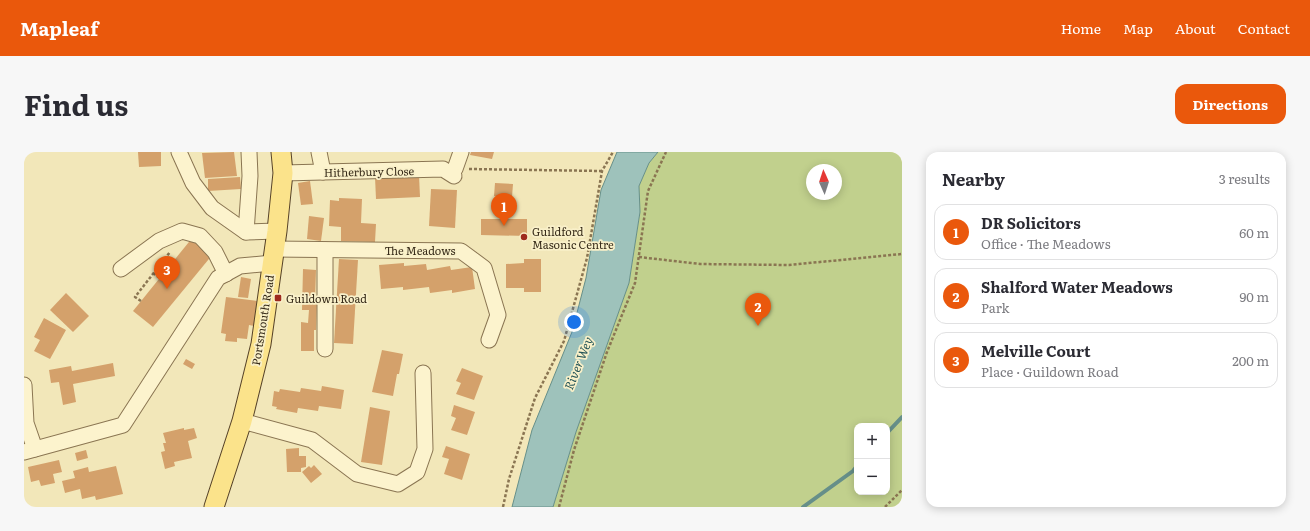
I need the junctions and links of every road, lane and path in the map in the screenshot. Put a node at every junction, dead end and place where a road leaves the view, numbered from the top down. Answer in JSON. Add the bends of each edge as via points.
{"nodes":[{"id":1,"x":179,"y":152,"type":"edge"},
{"id":2,"x":249,"y":152,"type":"edge"},
{"id":3,"x":282,"y":152,"type":"edge"},
{"id":4,"x":320,"y":152,"type":"edge"},
{"id":5,"x":461,"y":152,"type":"edge"},
{"id":6,"x":613,"y":152,"type":"edge"},
{"id":7,"x":666,"y":152,"type":"edge"},
{"id":8,"x":602,"y":171,"type":"junction"},
{"id":9,"x":323,"y":172,"type":"junction"},
{"id":10,"x":283,"y":173,"type":"junction"},
{"id":11,"x":455,"y":173,"type":"junction"},
{"id":12,"x":277,"y":231,"type":"junction"},
{"id":13,"x":185,"y":232,"type":"junction"},
{"id":14,"x":246,"y":232,"type":"junction"},
{"id":15,"x":325,"y":250,"type":"junction"},
{"id":16,"x":902,"y":254,"type":"edge"},
{"id":17,"x":273,"y":256,"type":"junction"},
{"id":18,"x":638,"y":256,"type":"junction"},
{"id":19,"x":121,"y":269,"type":"dead end"},
{"id":20,"x":153,"y":273,"type":"junction"},
{"id":21,"x":226,"y":274,"type":"junction"},
{"id":22,"x":160,"y":278,"type":"dead end"},
{"id":23,"x":141,"y":301,"type":"dead end"},
{"id":24,"x":489,"y":340,"type":"dead end"},
{"id":25,"x":325,"y":350,"type":"dead end"},
{"id":26,"x":422,"y":373,"type":"dead end"},
{"id":27,"x":24,"y":386,"type":"edge"},
{"id":28,"x":242,"y":421,"type":"junction"},
{"id":29,"x":30,"y":450,"type":"edge"},
{"id":30,"x":902,"y":490,"type":"edge"},
{"id":31,"x":214,"y":507,"type":"edge"},
{"id":32,"x":503,"y":507,"type":"edge"},
{"id":33,"x":559,"y":507,"type":"edge"},
{"id":34,"x":885,"y":507,"type":"edge"}],
"edges":[{"from":1,"to":14,"type":"street","via":[[193,183],[212,208]]},
{"from":2,"to":14,"type":"street"},
{"from":3,"to":10,"type":"main road","name":"Portsmouth Road"},
{"from":4,"to":9,"type":"street"},
{"from":5,"to":11,"type":"street"},
{"from":6,"to":8,"type":"path"},
{"from":7,"to":18,"type":"path","via":[[646,197]]},
{"from":8,"to":11,"type":"path"},
{"from":8,"to":32,"type":"path","via":[[587,258],[564,341],[535,398],[509,478]]},
{"from":9,"to":10,"type":"street","name":"Hitherbury Close"},
{"from":9,"to":11,"type":"street","name":"Hitherbury Close","via":[[443,169]]},
{"from":10,"to":12,"type":"main road","name":"Portsmouth Road"},
{"from":12,"to":14,"type":"street"},
{"from":12,"to":17,"type":"main road","name":"Portsmouth Road"},
{"from":13,"to":19,"type":"street","via":[[159,241]]},
{"from":13,"to":20,"type":"path"},
{"from":13,"to":21,"type":"street","via":[[200,236],[210,246]]},
{"from":15,"to":17,"type":"street","name":"The Meadows"},
{"from":15,"to":24,"type":"street","name":"The Meadows","via":[[461,250],[484,268],[498,315]]},
{"from":15,"to":25,"type":"street"},
{"from":16,"to":18,"type":"path","via":[[789,266],[700,264]]},
{"from":17,"to":21,"type":"street","via":[[240,266]]},
{"from":17,"to":28,"type":"main road","name":"Portsmouth Road","via":[[260,344]]},
{"from":18,"to":33,"type":"path","via":[[635,283],[607,352],[574,450]]},
{"from":20,"to":22,"type":"path"},
{"from":20,"to":23,"type":"path","via":[[135,296]]},
{"from":21,"to":29,"type":"street","via":[[218,278],[123,425]]},
{"from":26,"to":28,"type":"street","via":[[425,449],[417,472],[398,484],[357,474],[312,440]]},
{"from":27,"to":29,"type":"street"},
{"from":28,"to":31,"type":"main road","name":"Portsmouth Road"},
{"from":30,"to":34,"type":"path"}]}
